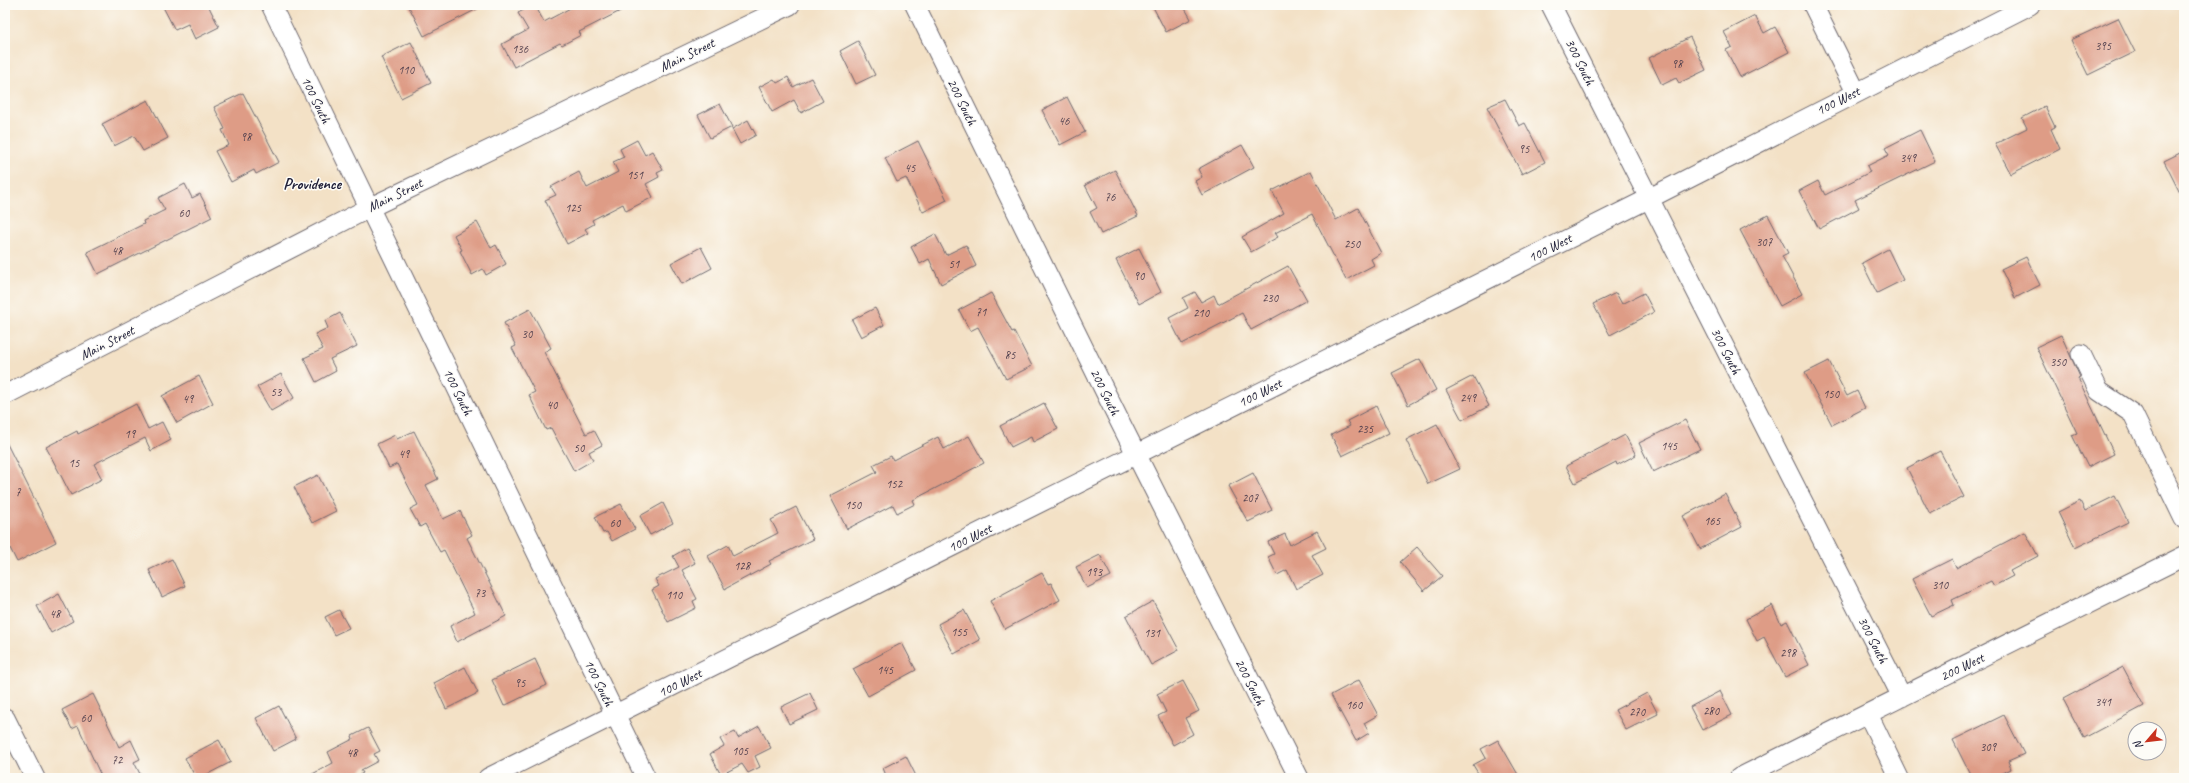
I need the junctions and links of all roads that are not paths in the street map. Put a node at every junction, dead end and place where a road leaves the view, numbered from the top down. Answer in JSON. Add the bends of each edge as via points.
{"nodes":[{"id":1,"x":271,"y":5,"type":"edge"},
{"id":2,"x":790,"y":5,"type":"edge"},
{"id":3,"x":915,"y":5,"type":"edge"},
{"id":4,"x":1551,"y":5,"type":"edge"},
{"id":5,"x":1813,"y":5,"type":"edge"},
{"id":6,"x":2030,"y":5,"type":"edge"},
{"id":7,"x":1856,"y":92,"type":"junction"},
{"id":8,"x":1648,"y":199,"type":"junction"},
{"id":9,"x":368,"y":208,"type":"junction"},
{"id":10,"x":2082,"y":354,"type":"dead end"},
{"id":11,"x":5,"y":395,"type":"edge"},
{"id":12,"x":1136,"y":455,"type":"junction"},
{"id":13,"x":2184,"y":519,"type":"edge"},
{"id":14,"x":2184,"y":556,"type":"edge"},
{"id":15,"x":1902,"y":697,"type":"junction"},
{"id":16,"x":1868,"y":714,"type":"junction"},
{"id":17,"x":614,"y":715,"type":"junction"},
{"id":18,"x":5,"y":718,"type":"edge"},
{"id":19,"x":35,"y":778,"type":"edge"},
{"id":20,"x":488,"y":778,"type":"edge"},
{"id":21,"x":646,"y":778,"type":"edge"},
{"id":22,"x":1299,"y":778,"type":"edge"},
{"id":23,"x":1739,"y":778,"type":"edge"},
{"id":24,"x":1899,"y":778,"type":"edge"}],
"edges":[{"from":1,"to":9,"type":"street","name":"100 South"},
{"from":2,"to":9,"type":"street","name":"Main Street"},
{"from":3,"to":12,"type":"street","name":"200 South"},
{"from":4,"to":8,"type":"street","name":"300 South"},
{"from":5,"to":7,"type":"street"},
{"from":6,"to":7,"type":"street","name":"100 West"},
{"from":7,"to":8,"type":"street","name":"100 West"},
{"from":8,"to":12,"type":"street","name":"100 West"},
{"from":8,"to":15,"type":"street","name":"300 South"},
{"from":9,"to":11,"type":"street","name":"Main Street"},
{"from":9,"to":17,"type":"street","name":"100 South"},
{"from":10,"to":13,"type":"street","via":[[2099,391],[2133,414]]},
{"from":12,"to":17,"type":"street","name":"100 West"},
{"from":12,"to":22,"type":"street","name":"200 South"},
{"from":14,"to":15,"type":"street","name":"200 West"},
{"from":15,"to":16,"type":"street","name":"200 West"},
{"from":16,"to":23,"type":"street","name":"200 West"},
{"from":16,"to":24,"type":"street"},
{"from":17,"to":20,"type":"street","name":"100 West"},
{"from":17,"to":21,"type":"street","name":"100 South"},
{"from":18,"to":19,"type":"street"}]}
